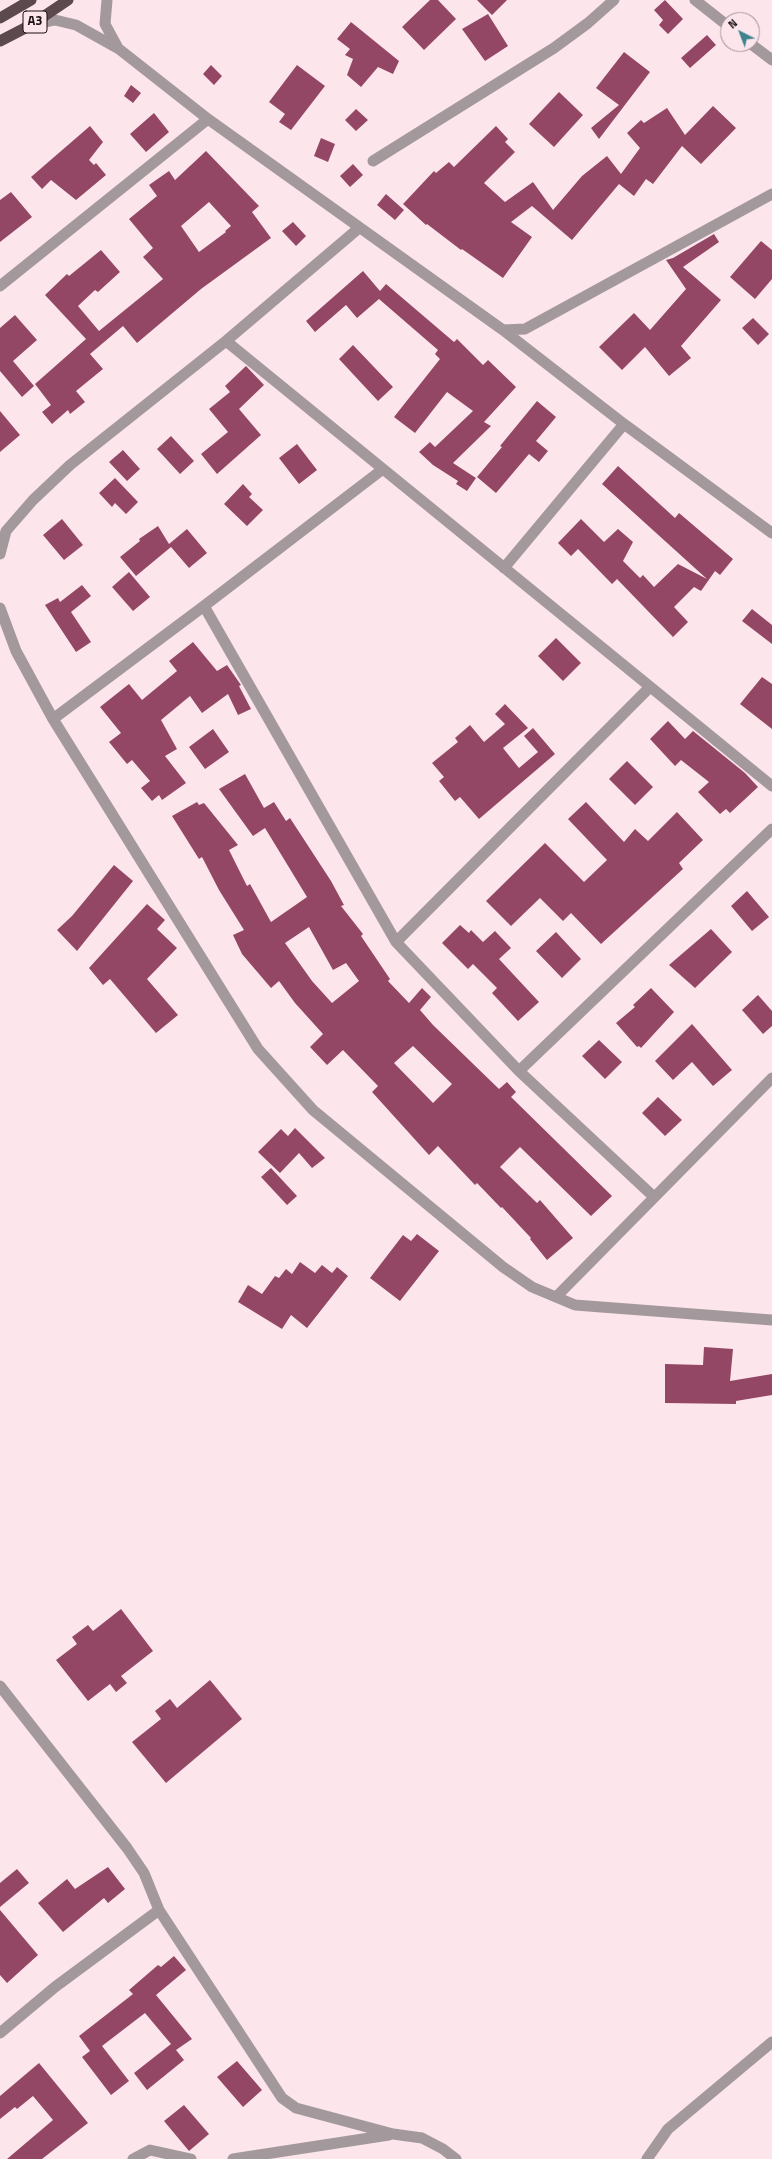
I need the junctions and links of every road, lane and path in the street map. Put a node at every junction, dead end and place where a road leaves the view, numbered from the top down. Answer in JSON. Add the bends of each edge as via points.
{"nodes":[{"id":1,"x":31,"y":0,"type":"edge"},
{"id":2,"x":68,"y":0,"type":"edge"},
{"id":3,"x":107,"y":0,"type":"edge"},
{"id":4,"x":614,"y":0,"type":"edge"},
{"id":5,"x":695,"y":0,"type":"edge"},
{"id":6,"x":0,"y":18,"type":"edge"},
{"id":7,"x":720,"y":20,"type":"edge"},
{"id":8,"x":31,"y":25,"type":"junction"},
{"id":9,"x":0,"y":42,"type":"edge"},
{"id":10,"x":119,"y":49,"type":"junction"},
{"id":11,"x":760,"y":51,"type":"edge"},
{"id":12,"x":772,"y":60,"type":"edge"},
{"id":13,"x":208,"y":119,"type":"junction"},
{"id":14,"x":373,"y":161,"type":"dead end"},
{"id":15,"x":772,"y":194,"type":"edge"},
{"id":16,"x":359,"y":228,"type":"junction"},
{"id":17,"x":0,"y":286,"type":"edge"},
{"id":18,"x":503,"y":330,"type":"junction"},
{"id":19,"x":226,"y":341,"type":"junction"},
{"id":20,"x":624,"y":424,"type":"junction"},
{"id":21,"x":383,"y":469,"type":"junction"},
{"id":22,"x":772,"y":533,"type":"edge"},
{"id":23,"x":0,"y":554,"type":"edge"},
{"id":24,"x":504,"y":568,"type":"junction"},
{"id":25,"x":204,"y":606,"type":"junction"},
{"id":26,"x":0,"y":608,"type":"edge"},
{"id":27,"x":650,"y":687,"type":"junction"},
{"id":28,"x":53,"y":719,"type":"junction"},
{"id":29,"x":772,"y":786,"type":"edge"},
{"id":30,"x":772,"y":829,"type":"edge"},
{"id":31,"x":396,"y":942,"type":"junction"},
{"id":32,"x":519,"y":1071,"type":"junction"},
{"id":33,"x":772,"y":1078,"type":"edge"},
{"id":34,"x":654,"y":1198,"type":"junction"},
{"id":35,"x":556,"y":1297,"type":"junction"},
{"id":36,"x":772,"y":1320,"type":"edge"},
{"id":37,"x":0,"y":1686,"type":"edge"},
{"id":38,"x":159,"y":1910,"type":"junction"},
{"id":39,"x":0,"y":2033,"type":"edge"},
{"id":40,"x":772,"y":2042,"type":"edge"},
{"id":41,"x":394,"y":2134,"type":"junction"},
{"id":42,"x":133,"y":2159,"type":"edge"},
{"id":43,"x":191,"y":2159,"type":"edge"},
{"id":44,"x":233,"y":2159,"type":"edge"},
{"id":45,"x":456,"y":2159,"type":"edge"},
{"id":46,"x":647,"y":2159,"type":"edge"}],
"edges":[{"from":1,"to":6,"type":"highway","number":"A3"},
{"from":2,"to":8,"type":"highway","number":"A3"},
{"from":3,"to":10,"type":"street","via":[[105,24]]},
{"from":4,"to":14,"type":"street","via":[[554,48]]},
{"from":5,"to":7,"type":"street"},
{"from":8,"to":9,"type":"highway","number":"A3"},
{"from":8,"to":10,"type":"street","via":[[55,20],[76,25]]},
{"from":10,"to":13,"type":"street"},
{"from":11,"to":12,"type":"street"},
{"from":13,"to":16,"type":"street"},
{"from":13,"to":17,"type":"street"},
{"from":15,"to":18,"type":"street","via":[[525,329]]},
{"from":16,"to":18,"type":"street"},
{"from":16,"to":19,"type":"street"},
{"from":18,"to":20,"type":"street"},
{"from":19,"to":21,"type":"street"},
{"from":19,"to":23,"type":"street","via":[[70,465],[33,500],[6,531]]},
{"from":20,"to":22,"type":"street"},
{"from":20,"to":24,"type":"street"},
{"from":21,"to":24,"type":"street"},
{"from":21,"to":25,"type":"street"},
{"from":24,"to":27,"type":"street"},
{"from":25,"to":28,"type":"street"},
{"from":25,"to":31,"type":"street"},
{"from":26,"to":28,"type":"street","via":[[16,652]]},
{"from":27,"to":29,"type":"street"},
{"from":27,"to":31,"type":"street"},
{"from":28,"to":35,"type":"street","via":[[258,1048],[313,1110],[503,1267],[532,1287]]},
{"from":30,"to":32,"type":"street"},
{"from":31,"to":32,"type":"street"},
{"from":32,"to":34,"type":"street"},
{"from":33,"to":34,"type":"street"},
{"from":34,"to":35,"type":"street"},
{"from":35,"to":36,"type":"street","via":[[575,1305]]},
{"from":37,"to":38,"type":"street","via":[[127,1848],[144,1873]]},
{"from":38,"to":39,"type":"street","via":[[55,1987]]},
{"from":38,"to":41,"type":"street","via":[[288,2104]]},
{"from":40,"to":46,"type":"street","via":[[668,2129]]},
{"from":41,"to":44,"type":"street"},
{"from":41,"to":45,"type":"street","via":[[428,2141]]},
{"from":42,"to":43,"type":"street","via":[[150,2150]]}]}
